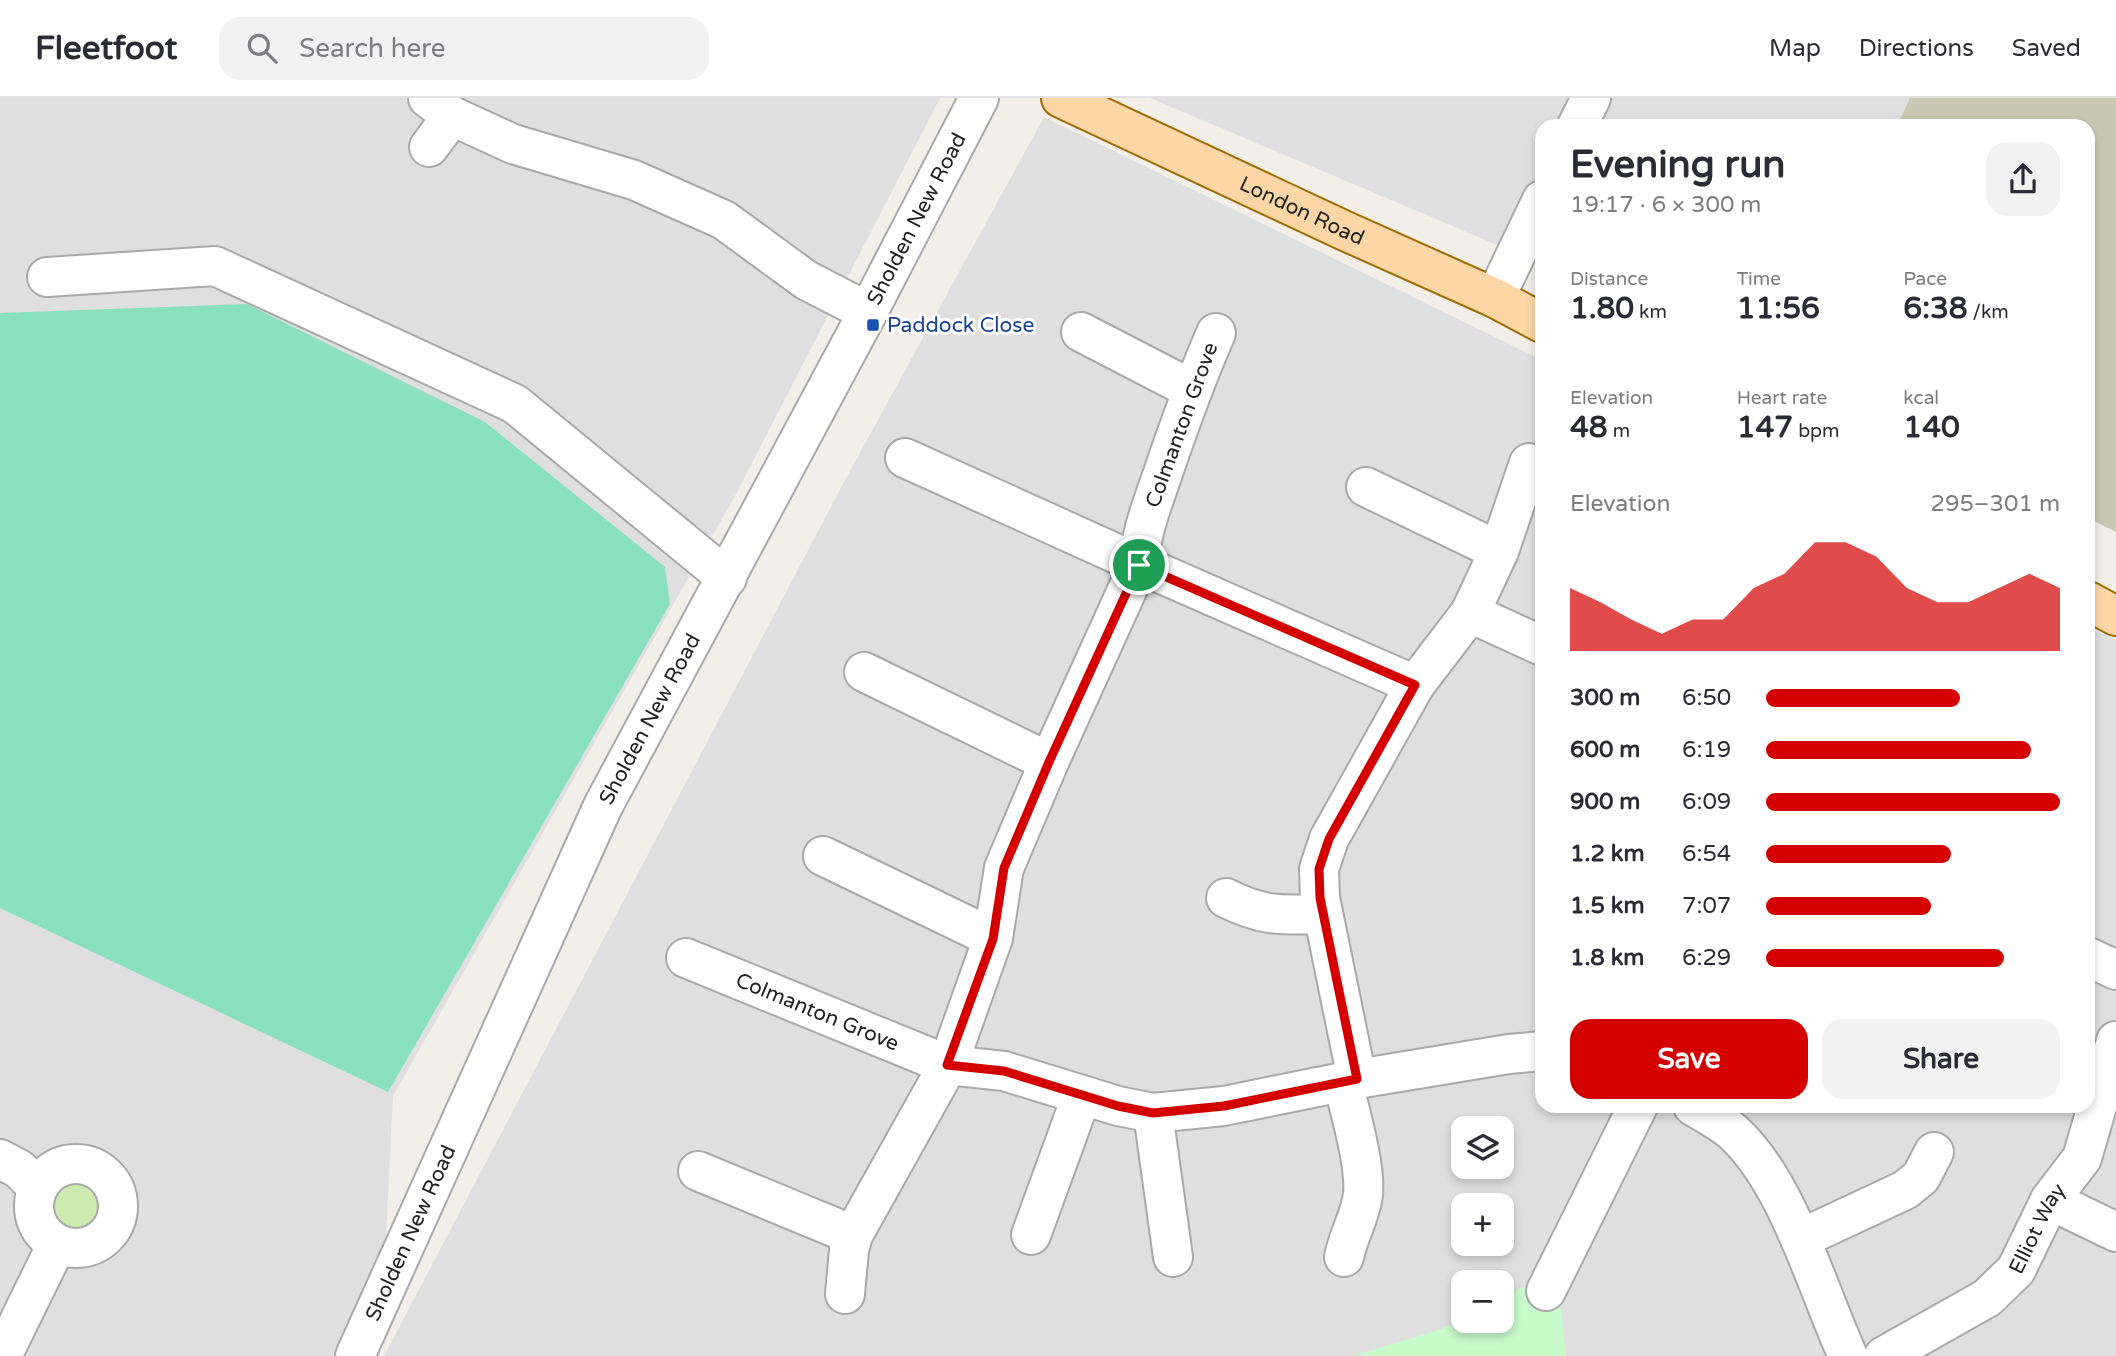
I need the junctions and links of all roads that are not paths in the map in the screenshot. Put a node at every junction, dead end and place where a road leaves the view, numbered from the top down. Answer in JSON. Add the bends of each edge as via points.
{"nodes":[{"id":1,"x":979,"y":98,"type":"edge"},
{"id":2,"x":1061,"y":98,"type":"edge"},
{"id":3,"x":1591,"y":98,"type":"edge"},
{"id":4,"x":440,"y":107,"type":"edge"},
{"id":5,"x":1580,"y":119,"type":"edge"},
{"id":6,"x":429,"y":147,"type":"dead end"},
{"id":7,"x":1535,"y":215,"type":"edge"},
{"id":8,"x":47,"y":277,"type":"dead end"},
{"id":9,"x":1495,"y":298,"type":"junction"},
{"id":10,"x":868,"y":313,"type":"junction"},
{"id":11,"x":1535,"y":319,"type":"edge"},
{"id":12,"x":1081,"y":332,"type":"dead end"},
{"id":13,"x":1216,"y":333,"type":"dead end"},
{"id":14,"x":1191,"y":389,"type":"junction"},
{"id":15,"x":905,"y":458,"type":"dead end"},
{"id":16,"x":1529,"y":463,"type":"dead end"},
{"id":17,"x":1366,"y":487,"type":"dead end"},
{"id":18,"x":1499,"y":551,"type":"junction"},
{"id":19,"x":1139,"y":565,"type":"junction"},
{"id":20,"x":727,"y":578,"type":"junction"},
{"id":21,"x":2095,"y":605,"type":"edge"},
{"id":22,"x":1470,"y":613,"type":"junction"},
{"id":23,"x":2116,"y":616,"type":"edge"},
{"id":24,"x":1535,"y":643,"type":"edge"},
{"id":25,"x":864,"y":672,"type":"dead end"},
{"id":26,"x":1415,"y":685,"type":"junction"},
{"id":27,"x":1049,"y":762,"type":"junction"},
{"id":28,"x":823,"y":856,"type":"dead end"},
{"id":29,"x":1226,"y":898,"type":"dead end"},
{"id":30,"x":1323,"y":914,"type":"junction"},
{"id":31,"x":993,"y":939,"type":"junction"},
{"id":32,"x":686,"y":958,"type":"dead end"},
{"id":33,"x":2095,"y":960,"type":"edge"},
{"id":34,"x":2116,"y":970,"type":"edge"},
{"id":35,"x":1535,"y":1052,"type":"edge"},
{"id":36,"x":2113,"y":1064,"type":"edge"},
{"id":37,"x":947,"y":1065,"type":"junction"},
{"id":38,"x":1350,"y":1080,"type":"junction"},
{"id":39,"x":1082,"y":1095,"type":"junction"},
{"id":40,"x":1153,"y":1113,"type":"junction"},
{"id":41,"x":1635,"y":1113,"type":"edge"},
{"id":42,"x":1704,"y":1113,"type":"edge"},
{"id":43,"x":1934,"y":1152,"type":"dead end"},
{"id":44,"x":0,"y":1159,"type":"edge"},
{"id":45,"x":698,"y":1171,"type":"dead end"},
{"id":46,"x":38,"y":1188,"type":"junction"},
{"id":47,"x":2050,"y":1200,"type":"junction"},
{"id":48,"x":2116,"y":1232,"type":"edge"},
{"id":49,"x":853,"y":1235,"type":"junction"},
{"id":50,"x":1031,"y":1235,"type":"dead end"},
{"id":51,"x":1800,"y":1239,"type":"junction"},
{"id":52,"x":57,"y":1244,"type":"junction"},
{"id":53,"x":1173,"y":1257,"type":"dead end"},
{"id":54,"x":1344,"y":1257,"type":"dead end"},
{"id":55,"x":1546,"y":1291,"type":"dead end"},
{"id":56,"x":845,"y":1293,"type":"dead end"},
{"id":57,"x":1896,"y":1353,"type":"edge"},
{"id":58,"x":2,"y":1356,"type":"edge"},
{"id":59,"x":355,"y":1356,"type":"edge"},
{"id":60,"x":1848,"y":1356,"type":"edge"}],
"edges":[{"from":1,"to":10,"type":"street","name":"Sholden New Road"},
{"from":2,"to":9,"type":"main road","name":"London Road"},
{"from":3,"to":5,"type":"street"},
{"from":4,"to":6,"type":"street"},
{"from":4,"to":10,"type":"street","via":[[513,144],[634,180],[724,220],[806,280]]},
{"from":7,"to":9,"type":"street"},
{"from":8,"to":20,"type":"street","via":[[215,266],[515,404]]},
{"from":9,"to":11,"type":"main road","name":"London Road"},
{"from":10,"to":20,"type":"street","name":"Sholden New Road"},
{"from":12,"to":14,"type":"street"},
{"from":13,"to":14,"type":"street","name":"Colmanton Grove"},
{"from":14,"to":19,"type":"street","name":"Colmanton Grove","via":[[1141,540]]},
{"from":15,"to":19,"type":"street"},
{"from":16,"to":18,"type":"street"},
{"from":17,"to":18,"type":"street"},
{"from":18,"to":22,"type":"street"},
{"from":19,"to":26,"type":"street"},
{"from":19,"to":27,"type":"street","name":"Colmanton Grove"},
{"from":20,"to":59,"type":"street","name":"Sholden New Road","via":[[603,806]]},
{"from":21,"to":23,"type":"main road"},
{"from":22,"to":24,"type":"street"},
{"from":22,"to":26,"type":"street"},
{"from":25,"to":27,"type":"street"},
{"from":26,"to":30,"type":"street","via":[[1329,839],[1319,869]]},
{"from":27,"to":31,"type":"street","name":"Colmanton Grove","via":[[1004,868]]},
{"from":28,"to":31,"type":"street"},
{"from":29,"to":30,"type":"street","via":[[1261,913]]},
{"from":30,"to":38,"type":"street"},
{"from":31,"to":37,"type":"street","name":"Colmanton Grove"},
{"from":32,"to":37,"type":"street","name":"Colmanton Grove"},
{"from":33,"to":34,"type":"street"},
{"from":35,"to":38,"type":"street","name":"Colmanton Grove"},
{"from":36,"to":47,"type":"street","name":"Elliot Way","via":[[2082,1158]]},
{"from":37,"to":39,"type":"street","name":"Colmanton Grove","via":[[1004,1071]]},
{"from":37,"to":49,"type":"street","name":"Colmanton Grove"},
{"from":38,"to":40,"type":"street","name":"Colmanton Grove","via":[[1224,1106]]},
{"from":38,"to":54,"type":"street","via":[[1363,1196]]},
{"from":39,"to":40,"type":"street","name":"Colmanton Grove"},
{"from":39,"to":50,"type":"street"},
{"from":40,"to":53,"type":"street"},
{"from":41,"to":55,"type":"street"},
{"from":42,"to":51,"type":"street","via":[[1733,1132],[1758,1160]]},
{"from":43,"to":51,"type":"street","via":[[1921,1177],[1905,1190]]},
{"from":44,"to":46,"type":"street","via":[[19,1168]]},
{"from":45,"to":49,"type":"street"},
{"from":46,"to":52,"type":"street","via":[[34,1213],[38,1226]]},
{"from":46,"to":52,"type":"street","via":[[46,1176],[72,1164],[99,1170],[117,1193],[116,1221],[98,1243],[71,1249]]},
{"from":47,"to":48,"type":"street"},
{"from":47,"to":57,"type":"street","name":"Elliot Way","via":[[2016,1270],[2007,1279],[1987,1298]]},
{"from":49,"to":56,"type":"street","name":"Colmanton Grove"},
{"from":51,"to":60,"type":"street"},
{"from":52,"to":58,"type":"street"}]}
